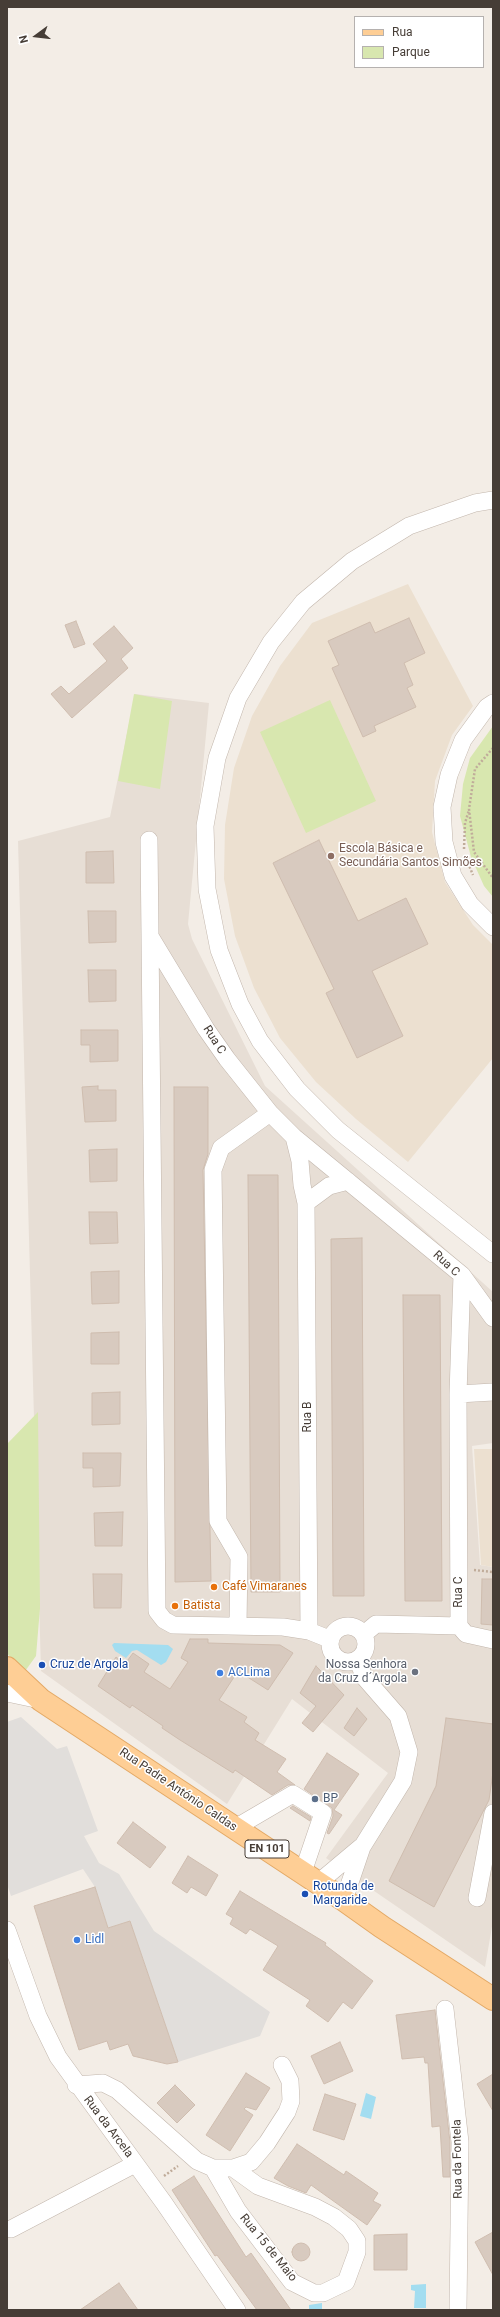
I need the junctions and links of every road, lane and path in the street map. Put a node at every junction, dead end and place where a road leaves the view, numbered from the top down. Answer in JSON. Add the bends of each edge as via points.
{"nodes":[{"id":1,"x":493,"y":500,"type":"edge"},
{"id":2,"x":493,"y":703,"type":"edge"},
{"id":3,"x":493,"y":748,"type":"edge"},
{"id":4,"x":469,"y":809,"type":"junction"},
{"id":5,"x":149,"y":840,"type":"dead end"},
{"id":6,"x":464,"y":854,"type":"dead end"},
{"id":7,"x":466,"y":860,"type":"dead end"},
{"id":8,"x":474,"y":877,"type":"dead end"},
{"id":9,"x":493,"y":878,"type":"edge"},
{"id":10,"x":493,"y":927,"type":"edge"},
{"id":11,"x":151,"y":938,"type":"junction"},
{"id":12,"x":270,"y":1113,"type":"junction"},
{"id":13,"x":294,"y":1137,"type":"junction"},
{"id":14,"x":348,"y":1181,"type":"junction"},
{"id":15,"x":306,"y":1203,"type":"junction"},
{"id":16,"x":493,"y":1254,"type":"edge"},
{"id":17,"x":462,"y":1275,"type":"junction"},
{"id":18,"x":493,"y":1318,"type":"edge"},
{"id":19,"x":493,"y":1392,"type":"edge"},
{"id":20,"x":458,"y":1394,"type":"junction"},
{"id":21,"x":238,"y":1626,"type":"junction"},
{"id":22,"x":459,"y":1626,"type":"junction"},
{"id":23,"x":309,"y":1631,"type":"junction"},
{"id":24,"x":364,"y":1634,"type":"junction"},
{"id":25,"x":329,"y":1639,"type":"junction"},
{"id":26,"x":493,"y":1640,"type":"edge"},
{"id":27,"x":358,"y":1660,"type":"junction"},
{"id":28,"x":7,"y":1668,"type":"edge"},
{"id":29,"x":7,"y":1693,"type":"edge"},
{"id":30,"x":41,"y":1700,"type":"junction"},
{"id":31,"x":493,"y":1813,"type":"edge"},
{"id":32,"x":235,"y":1828,"type":"junction"},
{"id":33,"x":362,"y":1847,"type":"junction"},
{"id":34,"x":310,"y":1878,"type":"junction"},
{"id":35,"x":477,"y":1898,"type":"dead end"},
{"id":36,"x":344,"y":1900,"type":"junction"},
{"id":37,"x":7,"y":1930,"type":"edge"},
{"id":38,"x":493,"y":1999,"type":"edge"},
{"id":39,"x":445,"y":2009,"type":"dead end"},
{"id":40,"x":282,"y":2065,"type":"dead end"},
{"id":41,"x":76,"y":2085,"type":"junction"},
{"id":42,"x":191,"y":2156,"type":"junction"},
{"id":43,"x":135,"y":2164,"type":"junction"},
{"id":44,"x":213,"y":2168,"type":"junction"},
{"id":45,"x":233,"y":2168,"type":"junction"},
{"id":46,"x":151,"y":2185,"type":"junction"},
{"id":47,"x":11,"y":2229,"type":"dead end"},
{"id":48,"x":237,"y":2310,"type":"edge"},
{"id":49,"x":458,"y":2310,"type":"edge"}],
"edges":[{"from":1,"to":16,"type":"street","via":[[475,503],[409,526],[352,561],[303,602],[271,642],[238,698],[217,758],[206,826],[207,889],[219,950],[240,1004],[260,1041],[297,1089],[338,1130]]},
{"from":2,"to":10,"type":"street","via":[[487,707],[462,740],[449,776],[442,807],[444,842],[454,876],[470,904]]},
{"from":3,"to":4,"type":"path","via":[[475,769]]},
{"from":4,"to":6,"type":"path","via":[[465,822]]},
{"from":4,"to":9,"type":"path","via":[[474,852]]},
{"from":5,"to":11,"type":"street"},
{"from":7,"to":8,"type":"path"},
{"from":11,"to":12,"type":"street","name":"Rua C","via":[[206,1029]]},
{"from":11,"to":21,"type":"street","via":[[157,1611],[164,1620],[173,1625]]},
{"from":12,"to":13,"type":"street","name":"Rua C"},
{"from":12,"to":21,"type":"street","via":[[221,1148],[213,1170],[218,1521],[239,1557]]},
{"from":13,"to":14,"type":"street","name":"Rua C"},
{"from":13,"to":15,"type":"street","name":"Rua B"},
{"from":14,"to":15,"type":"street","via":[[329,1186]]},
{"from":14,"to":17,"type":"street","name":"Rua C"},
{"from":15,"to":23,"type":"street","name":"Rua B"},
{"from":17,"to":18,"type":"street"},
{"from":17,"to":20,"type":"street","name":"Rua C"},
{"from":19,"to":20,"type":"street"},
{"from":20,"to":22,"type":"street","name":"Rua C"},
{"from":21,"to":23,"type":"street","via":[[284,1627]]},
{"from":22,"to":24,"type":"street","via":[[376,1624]]},
{"from":22,"to":26,"type":"street","via":[[466,1634]]},
{"from":23,"to":25,"type":"street"},
{"from":24,"to":25,"type":"street","via":[[353,1625],[338,1628]]},
{"from":24,"to":27,"type":"street","via":[[366,1649]]},
{"from":25,"to":27,"type":"street","via":[[332,1654],[343,1662]]},
{"from":27,"to":33,"type":"street","via":[[364,1677],[398,1716],[409,1752],[403,1781]]},
{"from":28,"to":30,"type":"main road","name":"Rua Padre António Caldas","number":"EN 101"},
{"from":29,"to":30,"type":"street"},
{"from":30,"to":32,"type":"main road","name":"Rua Padre António Caldas","number":"EN 101"},
{"from":31,"to":35,"type":"street"},
{"from":32,"to":34,"type":"main road","name":"Rua Padre António Caldas","number":"EN 101"},
{"from":32,"to":34,"type":"street","via":[[293,1794],[323,1814]]},
{"from":33,"to":34,"type":"street"},
{"from":33,"to":36,"type":"street"},
{"from":34,"to":36,"type":"main road","name":"Rua Padre António Caldas","number":"EN 101"},
{"from":36,"to":38,"type":"main road","name":"Rua Padre António Caldas","number":"EN 101"},
{"from":37,"to":41,"type":"street","name":"Rua da Arcela","via":[[38,2016],[58,2057]]},
{"from":39,"to":49,"type":"street","name":"Rua da Fontela","via":[[460,2142]]},
{"from":40,"to":45,"type":"street","via":[[290,2081],[291,2101],[287,2112],[251,2162]]},
{"from":41,"to":42,"type":"street","via":[[103,2083],[117,2090]]},
{"from":41,"to":43,"type":"street","name":"Rua da Arcela"},
{"from":42,"to":44,"type":"street"},
{"from":42,"to":46,"type":"path"},
{"from":43,"to":46,"type":"street","name":"Rua da Arcela"},
{"from":43,"to":47,"type":"street"},
{"from":44,"to":45,"type":"street"},
{"from":44,"to":45,"type":"street","name":"Rua 15 de Maio","via":[[238,2211],[292,2282],[314,2293],[323,2293],[346,2282],[357,2252],[357,2240],[349,2229],[315,2207],[258,2186]]},
{"from":46,"to":48,"type":"street","name":"Rua da Arcela"}]}
